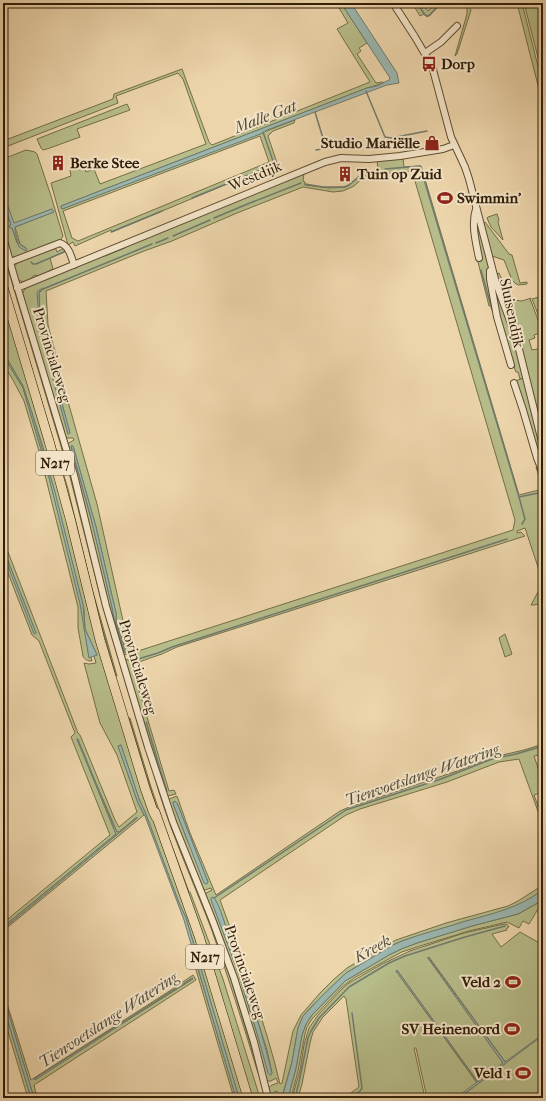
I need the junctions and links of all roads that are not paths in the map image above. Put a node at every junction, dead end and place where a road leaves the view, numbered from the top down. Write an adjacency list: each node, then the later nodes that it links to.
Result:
1 (393, 3): 3 (street, Sluisendijk)
2 (457, 26): 3 (street)
3 (425, 53): 4 (street, Sluisendijk)
4 (454, 145): 5 (street, Sluisendijk); 9 (street, Westdijk)
5 (476, 208): 7 (street, Sluisendijk); 10 (street, Sluisendijk)
6 (3, 237): 11 (street, Provincialeweg)
7 (479, 258)
8 (13, 261): 9 (street)
9 (74, 265): 11 (street, Westdijk)
10 (491, 266): 13 (street, Sluisendijk); 15 (street, Sluisendijk)
11 (17, 288): 18 (street, Provincialeweg)
12 (4, 291): 17 (main road, Provincialeweg / N217)
13 (511, 365)
14 (514, 383): 16 (street)
15 (543, 446)
16 (543, 472)
17 (248, 1098)
18 (268, 1098)

